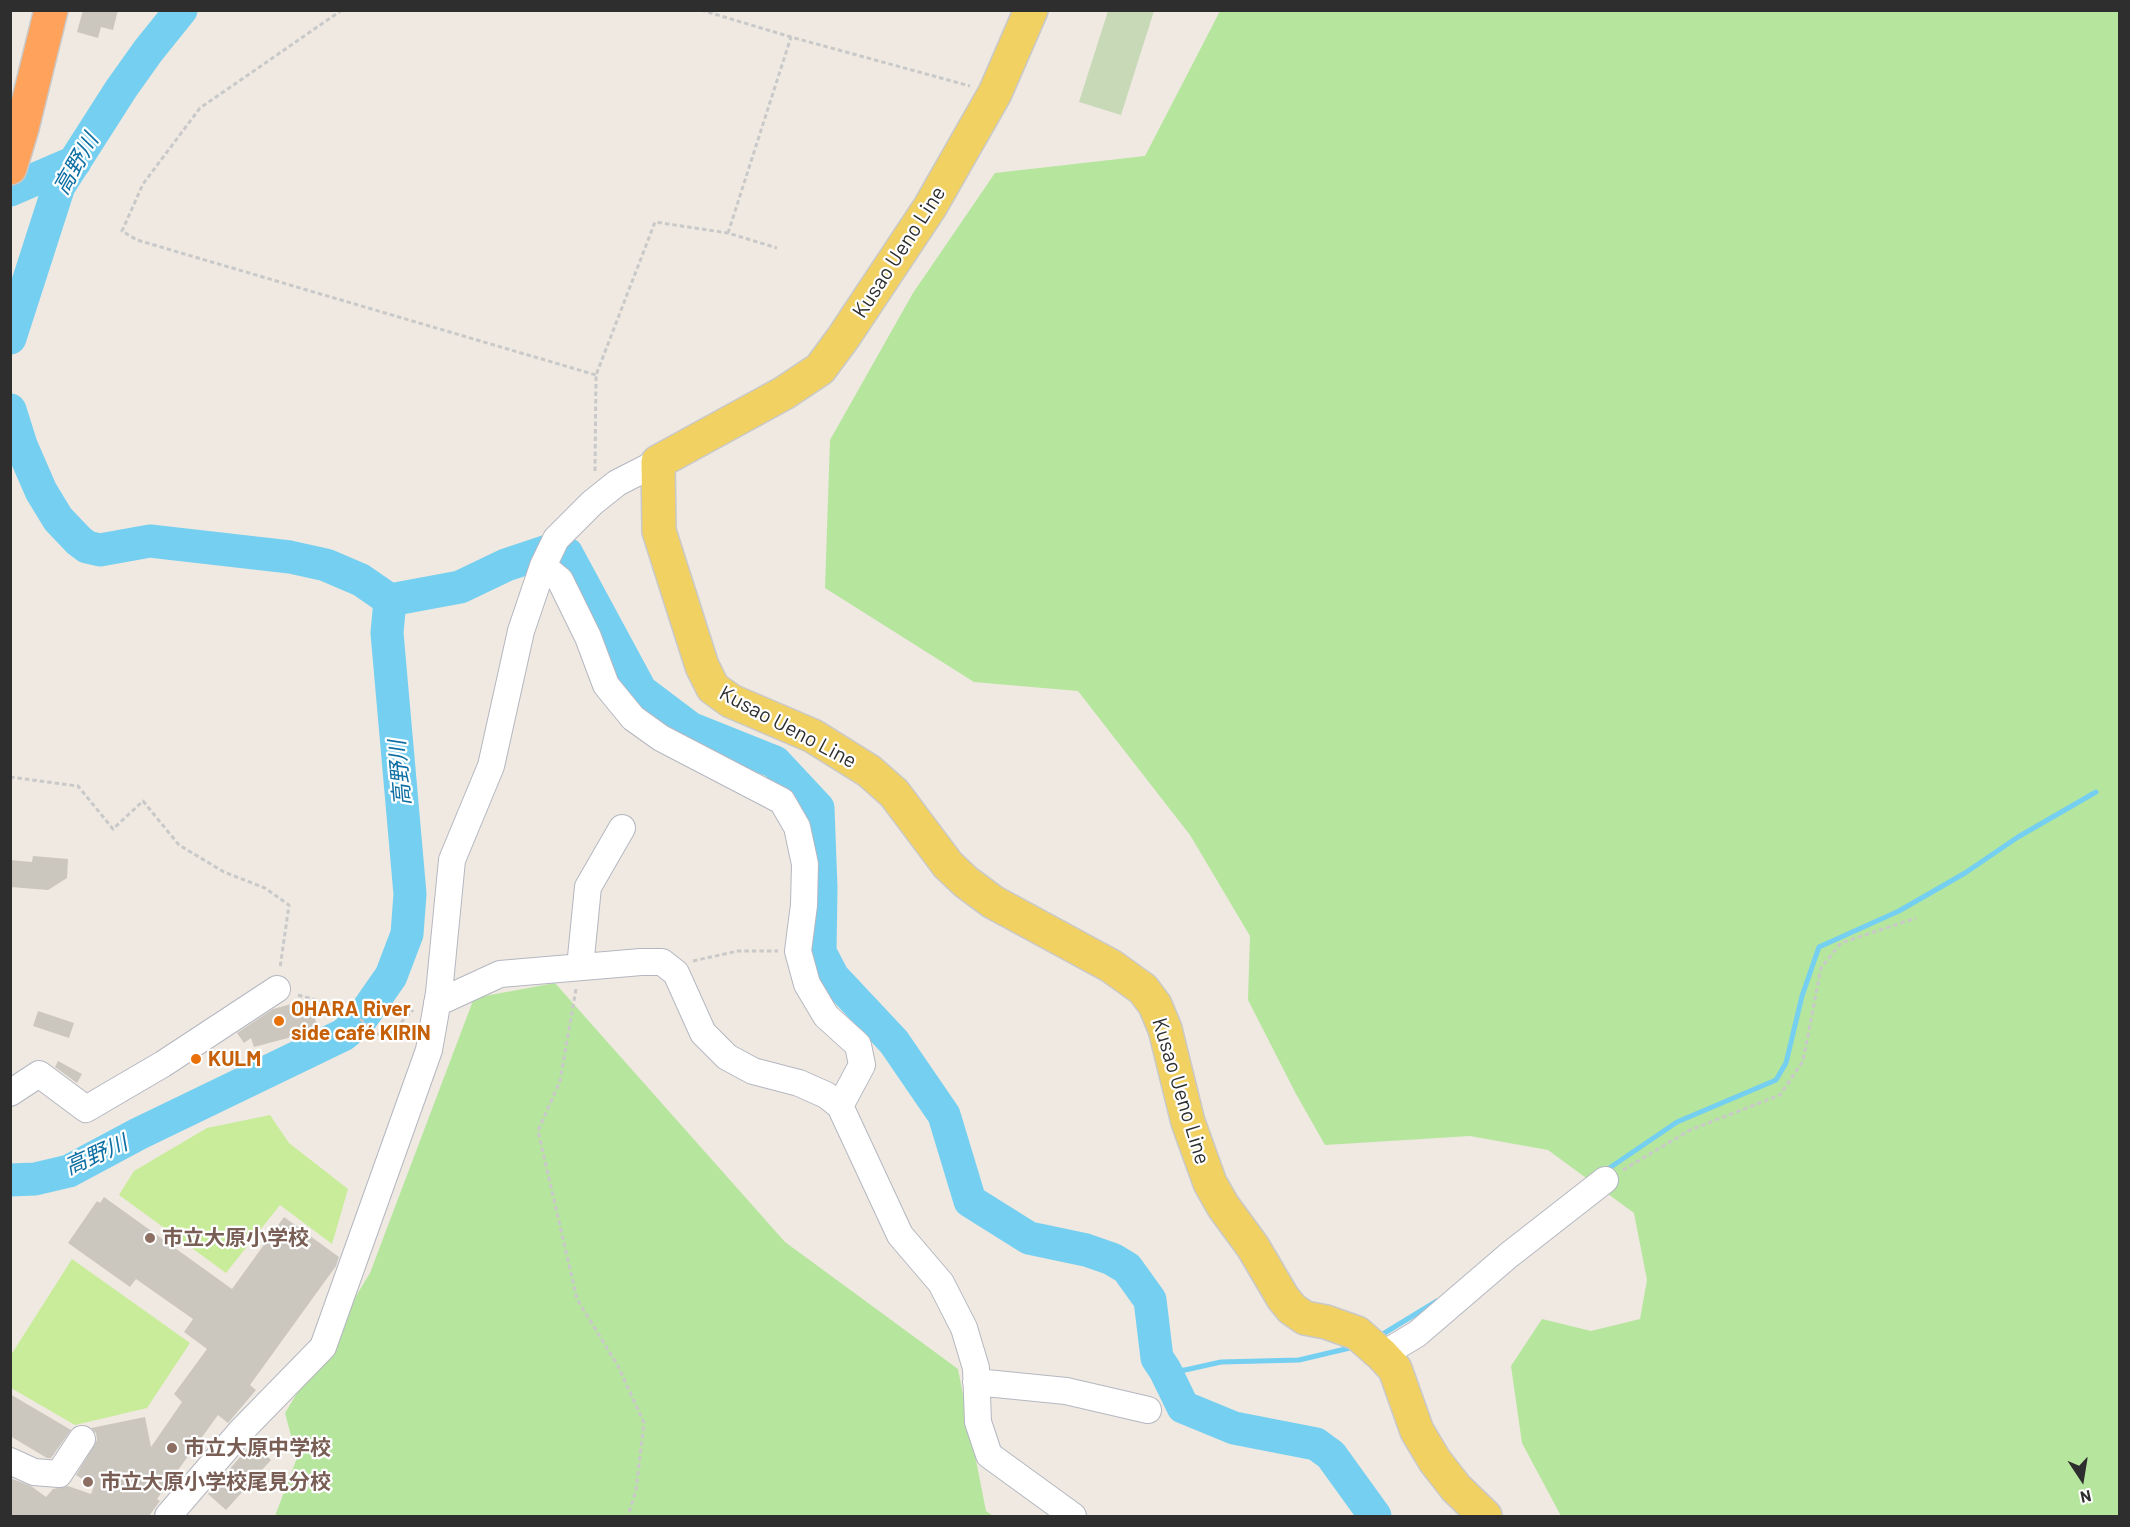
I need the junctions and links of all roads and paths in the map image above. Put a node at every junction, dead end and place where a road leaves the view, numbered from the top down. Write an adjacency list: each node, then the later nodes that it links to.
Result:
1 (51, 10): 7 (highway)
2 (342, 10): 10 (path)
3 (701, 10): 5 (path)
4 (1031, 10): 6 (main road, Kusao Ueno Line)
5 (791, 38): 6 (path); 8 (path)
6 (995, 93): 11 (main road, Kusao Ueno Line)
7 (10, 168)
8 (728, 233): 9 (path); 10 (path)
9 (777, 248)
10 (596, 375): 12 (path)
11 (658, 462): 12 (street); 25 (main road, Kusao Ueno Line)
12 (592, 503): 13 (street)
13 (543, 566): 17 (street); 21 (street)
14 (10, 777): 20 (path)
15 (622, 828): 18 (street)
16 (1916, 918): 24 (path)
17 (798, 951): 19 (path); 23 (street)
18 (580, 967): 19 (street); 21 (street); 31 (path)
19 (668, 967): 23 (street)
20 (277, 989): 21 (path); 22 (street)
21 (437, 1003): 30 (street)
22 (10, 1093)
23 (840, 1106): 26 (street)
24 (1605, 1180): 25 (street)
25 (1383, 1355): 33 (main road, Kusao Ueno Line)
26 (976, 1382): 27 (street); 32 (street)
27 (1148, 1410)
28 (82, 1439): 29 (street)
29 (10, 1461)
30 (168, 1516)
31 (628, 1516)
32 (1073, 1516)
33 (1485, 1516)

